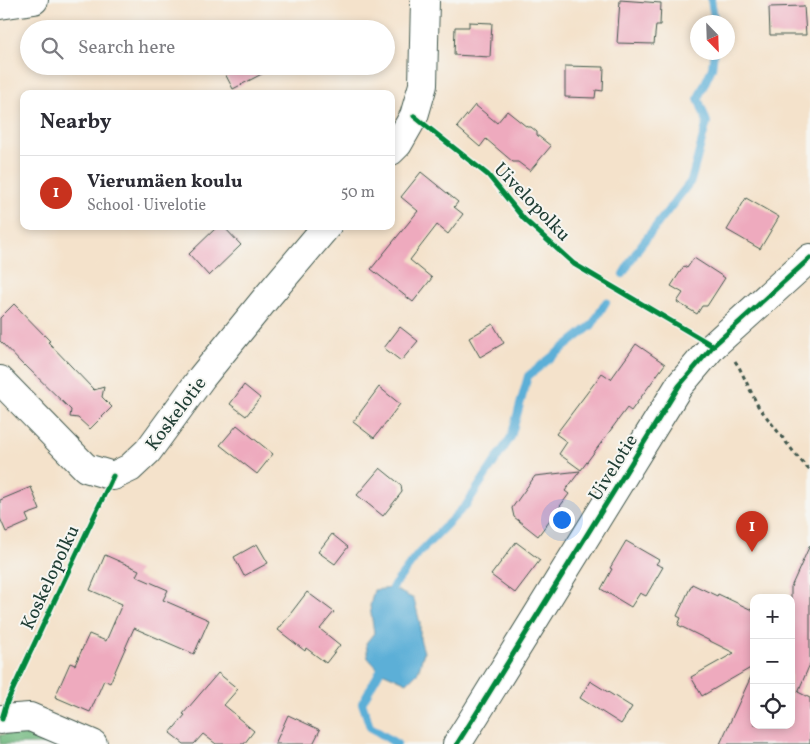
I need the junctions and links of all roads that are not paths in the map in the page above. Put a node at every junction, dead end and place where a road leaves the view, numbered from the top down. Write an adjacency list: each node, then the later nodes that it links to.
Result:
1 (34, 0): 3 (street)
2 (426, 0): 4 (street)
3 (0, 5)
4 (395, 147)
5 (324, 230): 7 (street, Koskelotie)
6 (810, 258): 10 (street, Uivelotie)
7 (0, 380)
8 (0, 720): 9 (street)
9 (93, 744)
10 (456, 744)

